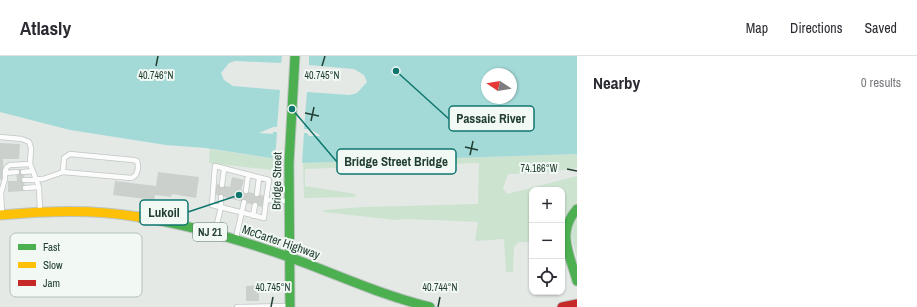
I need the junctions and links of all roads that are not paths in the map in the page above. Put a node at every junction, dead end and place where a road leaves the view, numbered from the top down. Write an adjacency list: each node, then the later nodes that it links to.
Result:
1 (295, 56): 23 (main road, Bridge Street)
2 (0, 137): 3 (lane)
3 (30, 164): 5 (lane); 9 (lane)
4 (224, 169): 10 (lane); 14 (lane); 26 (lane)
5 (33, 171): 7 (lane); 13 (lane)
6 (17, 172): 9 (lane)
7 (23, 172)
8 (63, 172): 8 (lane); 13 (lane)
9 (5, 173): 17 (lane)
10 (248, 175): 11 (lane); 19 (lane)
11 (259, 178): 20 (lane); 22 (lane)
12 (24, 180): 13 (lane)
13 (36, 180): 15 (lane)
14 (222, 185)
15 (38, 187): 16 (lane); 28 (lane)
16 (24, 188)
17 (2, 189): 18 (lane); 30 (lane)
18 (8, 189)
19 (246, 191)
20 (256, 194)
21 (221, 197): 26 (lane)
22 (266, 200): 23 (lane); 31 (lane)
23 (289, 201): 34 (main road, Bridge Street)
24 (244, 202): 29 (lane)
25 (255, 205): 31 (lane)
26 (221, 207): 29 (lane); 32 (lane)
27 (577, 209): 35 (main road)
28 (40, 212): 30 (main road, McCarter Highway / NJ 21); 32 (main road, McCarter Highway / NJ 21)
29 (242, 213): 31 (lane); 33 (lane)
30 (1, 215)
31 (253, 216)
32 (214, 234): 33 (main road, McCarter Highway / NJ 21)
33 (236, 239): 34 (main road, McCarter Highway / NJ 21)
34 (289, 257): 37 (main road, Bridge Street); 39 (main road, McCarter Highway / NJ 21)
35 (577, 281)
36 (577, 304): 40 (main road)
37 (290, 306): 38 (lane)
38 (237, 307)
39 (430, 307)
40 (562, 307)

